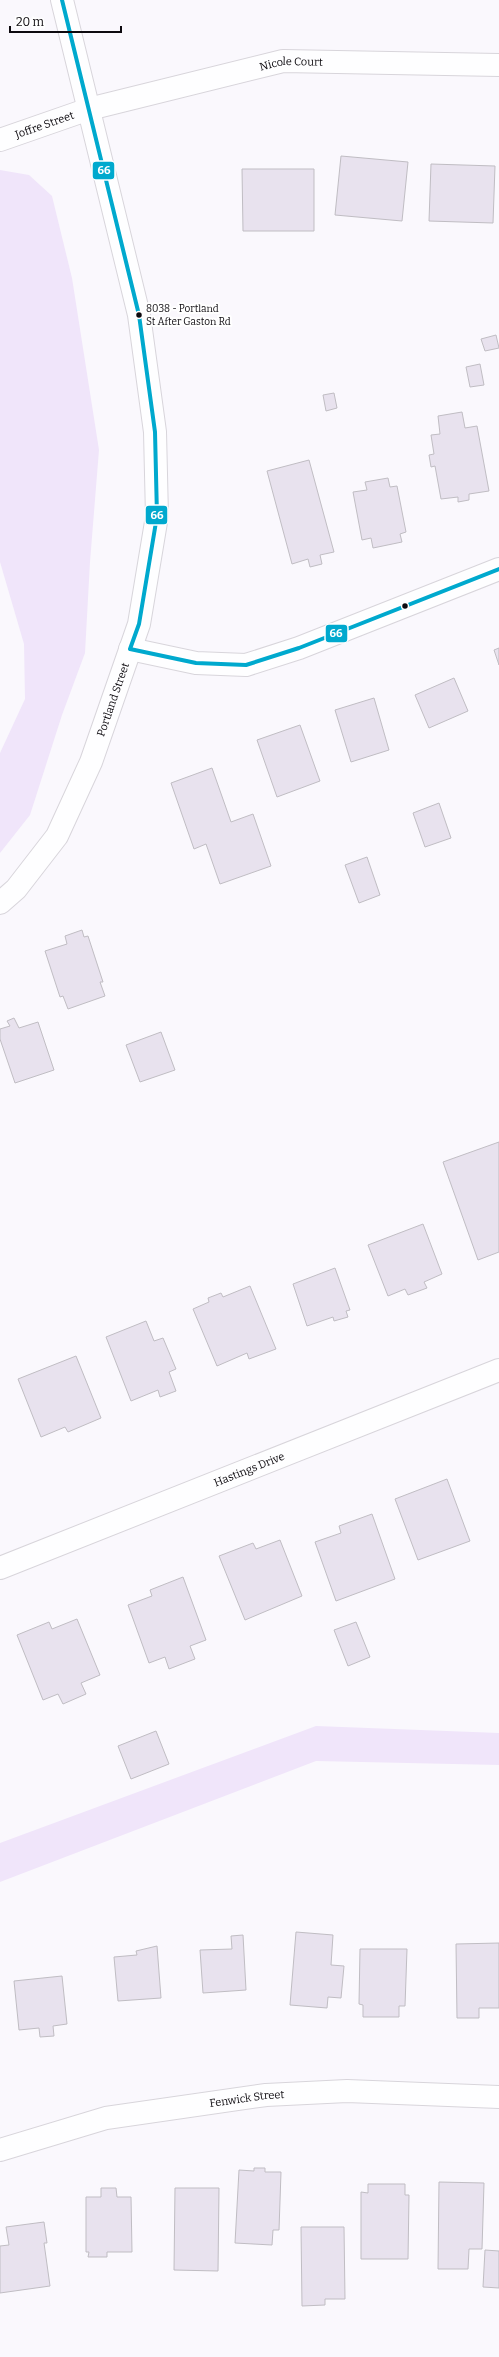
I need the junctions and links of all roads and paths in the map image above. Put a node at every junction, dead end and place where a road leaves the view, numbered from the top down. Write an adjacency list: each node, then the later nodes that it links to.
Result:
1 (62, 0): 3 (street, Portland Street)
2 (499, 65): 3 (street, Nicole Court)
3 (89, 109): 4 (street, Joffre Street); 6 (street, Portland Street)
4 (0, 140)
5 (499, 569): 6 (street)
6 (130, 650): 7 (street, Portland Street)
7 (0, 903)
8 (499, 1370): 9 (street, Hastings Drive)
9 (0, 1568)
10 (499, 2097): 11 (street, Fenwick Street)
11 (0, 2150)

